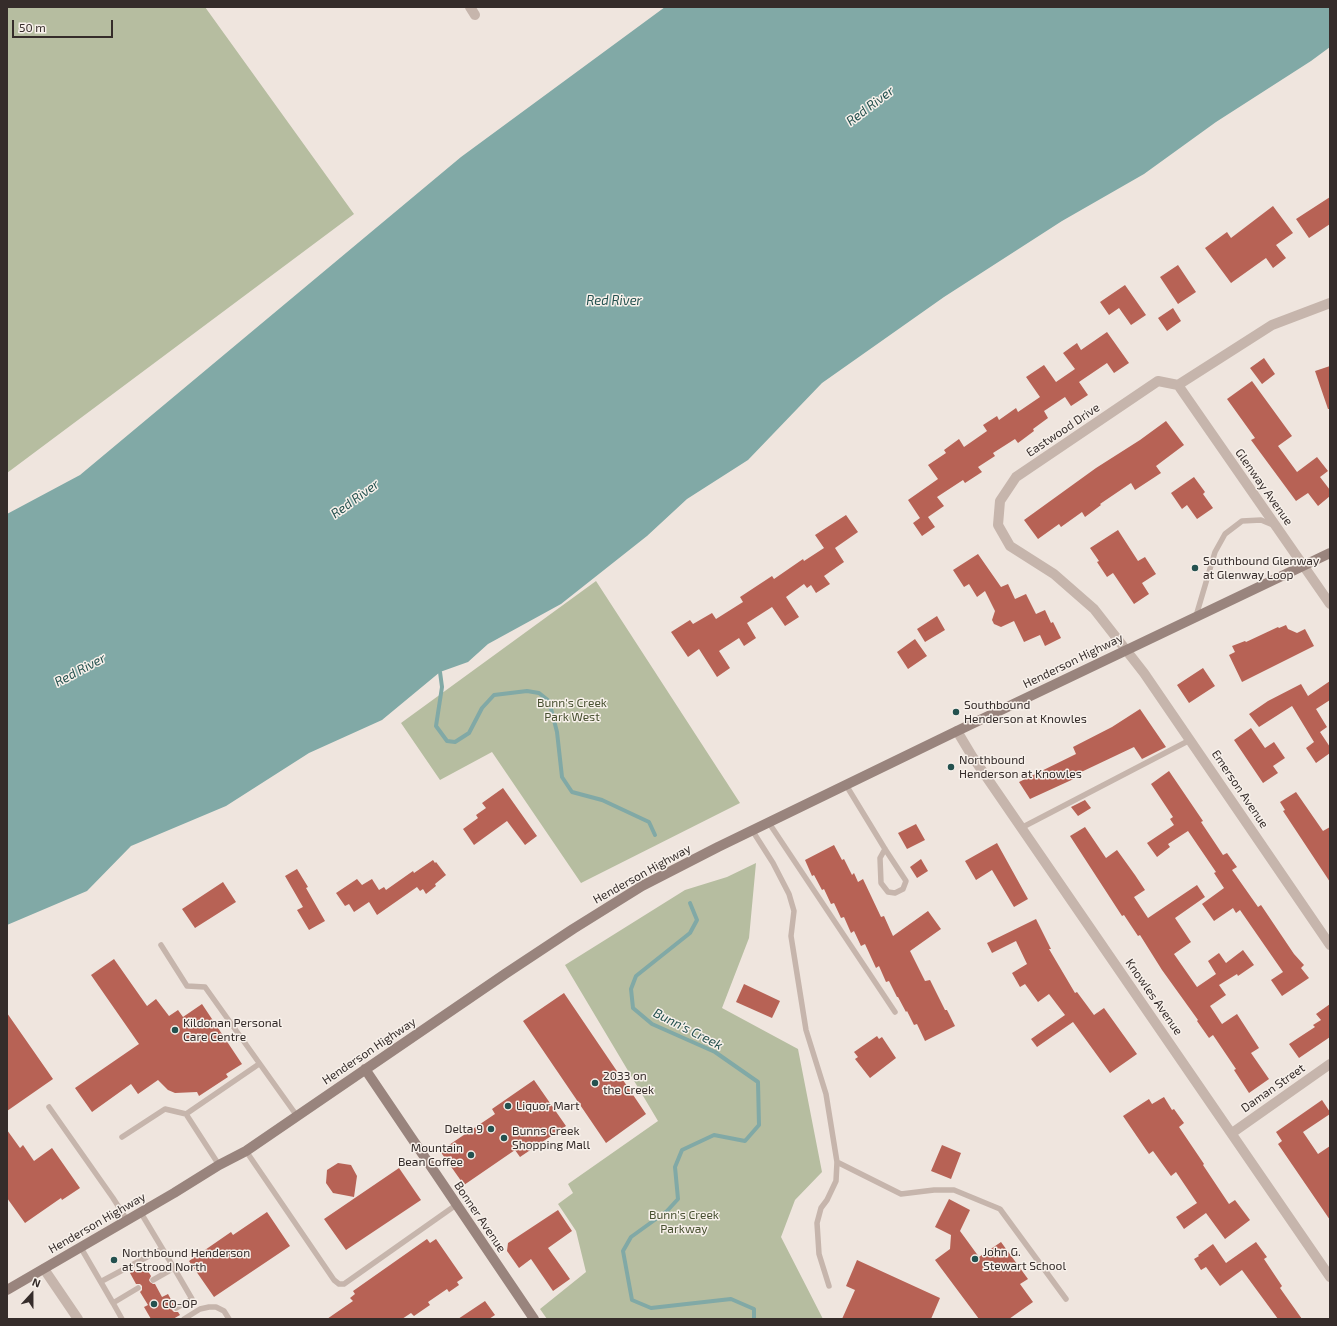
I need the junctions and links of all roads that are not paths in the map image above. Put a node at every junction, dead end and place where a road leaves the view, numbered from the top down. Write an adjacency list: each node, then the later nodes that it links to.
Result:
1 (1330, 303): 2 (street)
2 (1178, 385): 3 (street, Glenway Avenue); 8 (street, Eastwood Drive)
3 (1275, 526): 5 (street, Glenway Avenue); 7 (lane)
4 (1330, 552): 5 (main road, Henderson Highway)
5 (1304, 565): 6 (street, Glenway Avenue); 7 (main road, Henderson Highway)
6 (1330, 604)
7 (1196, 616): 8 (main road, Henderson Highway)
8 (1126, 650): 9 (main road, Henderson Highway); 10 (street, Emerson Avenue)
9 (957, 731): 11 (main road, Henderson Highway); 13 (street, Knowles Avenue)
10 (1190, 740): 13 (lane); 17 (street, Emerson Avenue)
11 (846, 785): 12 (main road, Henderson Highway); 15 (lane)
12 (769, 822): 14 (main road, Henderson Highway); 18 (lane)
13 (1021, 828): 25 (street, Knowles Avenue)
14 (752, 830): 21 (main road, Henderson Highway); 28 (lane)
15 (885, 848): 15 (lane)
16 (161, 945): 19 (lane)
17 (1330, 945)
18 (894, 1012)
19 (259, 1064): 23 (lane); 24 (lane)
20 (1330, 1064): 25 (street, Daman Street)
21 (365, 1069): 24 (main road, Henderson Highway); 30 (main road, Bonner Avenue)
22 (49, 1107): 32 (lane)
23 (186, 1114): 26 (lane); 29 (lane)
24 (297, 1116): 27 (main road, Henderson Highway)
25 (1232, 1133): 37 (street, Knowles Avenue)
26 (122, 1137)
27 (246, 1151): 29 (main road, Henderson Highway); 30 (lane)
28 (837, 1162): 40 (lane); 43 (lane)
29 (219, 1165): 31 (main road, Henderson Highway)
30 (456, 1205): 50 (main road, Bonner Avenue)
31 (141, 1213): 32 (main road, Henderson Highway); 34 (lane)
32 (127, 1220): 33 (main road, Henderson Highway)
33 (81, 1248): 36 (main road, Henderson Highway); 39 (lane)
34 (162, 1248): 35 (lane); 39 (lane)
35 (174, 1268): 38 (lane); 45 (lane)
36 (44, 1269): 42 (main road, Henderson Highway); 46 (street)
37 (1330, 1277)
38 (153, 1280)
39 (102, 1281): 44 (lane)
40 (830, 1286)
41 (138, 1288): 44 (lane)
42 (7, 1290)
43 (1066, 1299)
44 (113, 1303): 47 (lane)
45 (176, 1308)
46 (78, 1319)
47 (122, 1319)
48 (184, 1319): 49 (lane)
49 (229, 1319)
50 (534, 1319)

